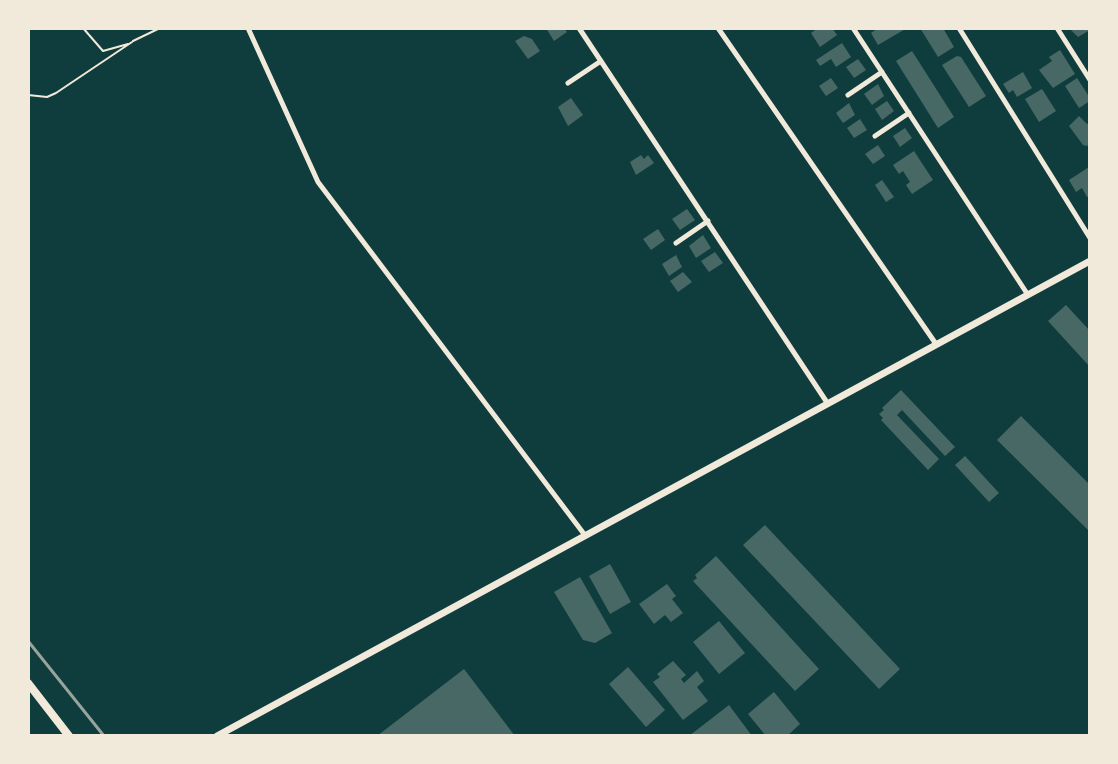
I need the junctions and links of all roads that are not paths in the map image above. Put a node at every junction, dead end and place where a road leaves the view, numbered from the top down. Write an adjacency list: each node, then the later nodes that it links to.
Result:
1 (248, 28): 21 (street)
2 (579, 28): 7 (street)
3 (718, 28): 19 (street)
4 (853, 28): 8 (street)
5 (959, 28): 15 (street)
6 (1057, 28): 9 (street)
7 (601, 60): 10 (street); 14 (street)
8 (882, 72): 11 (street); 12 (street)
9 (1089, 80)
10 (568, 83)
11 (848, 95)
12 (909, 113): 13 (street); 18 (street)
13 (875, 136)
14 (708, 221): 16 (street); 20 (street)
15 (1089, 238)
16 (676, 243)
17 (1089, 261): 18 (street)
18 (1028, 294): 19 (street)
19 (936, 344): 20 (street)
20 (828, 404): 21 (street)
21 (585, 534): 24 (street)
22 (28, 683): 23 (main road)
23 (69, 735)
24 (217, 735)

